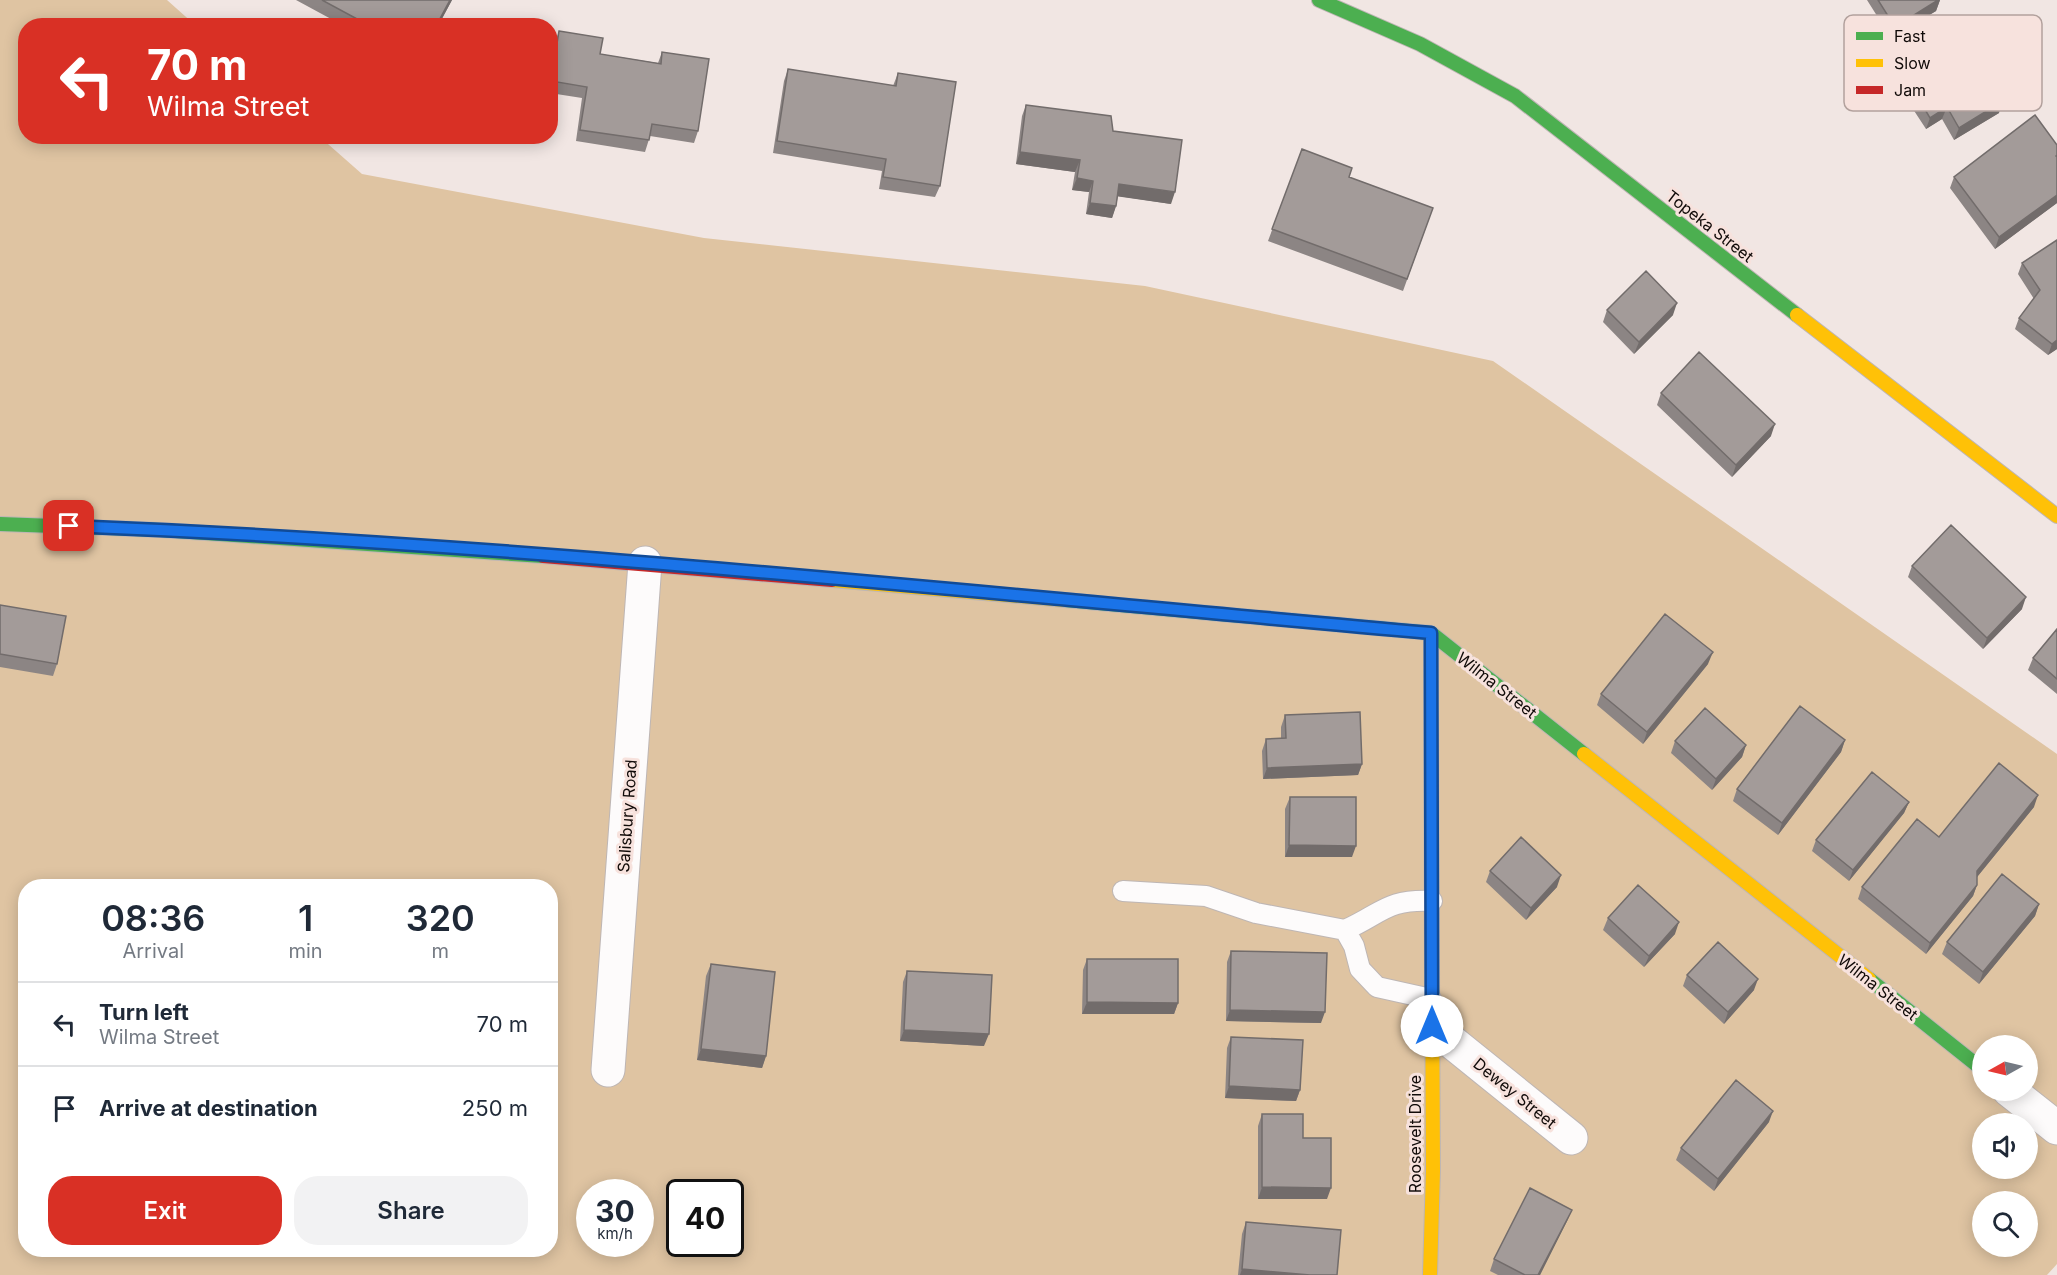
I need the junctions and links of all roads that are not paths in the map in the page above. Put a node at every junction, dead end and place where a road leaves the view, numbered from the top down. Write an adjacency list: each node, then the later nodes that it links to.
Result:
1 (1319, 0): 2 (street, Topeka Street)
2 (2057, 516)
3 (0, 524): 4 (street)
4 (645, 563): 5 (street); 11 (street, Salisbury Road)
5 (1431, 633): 7 (street, Roosevelt Drive); 10 (street, Wilma Street)
6 (1123, 891): 8 (lane)
7 (1432, 901): 8 (lane); 9 (street, Roosevelt Drive)
8 (1345, 930): 9 (lane)
9 (1432, 1012): 14 (street, Dewey Street); 15 (street, Roosevelt Drive)
10 (1972, 1061)
11 (608, 1070)
12 (2023, 1101): 13 (street)
13 (2057, 1128)
14 (1571, 1137)
15 (1430, 1275)

